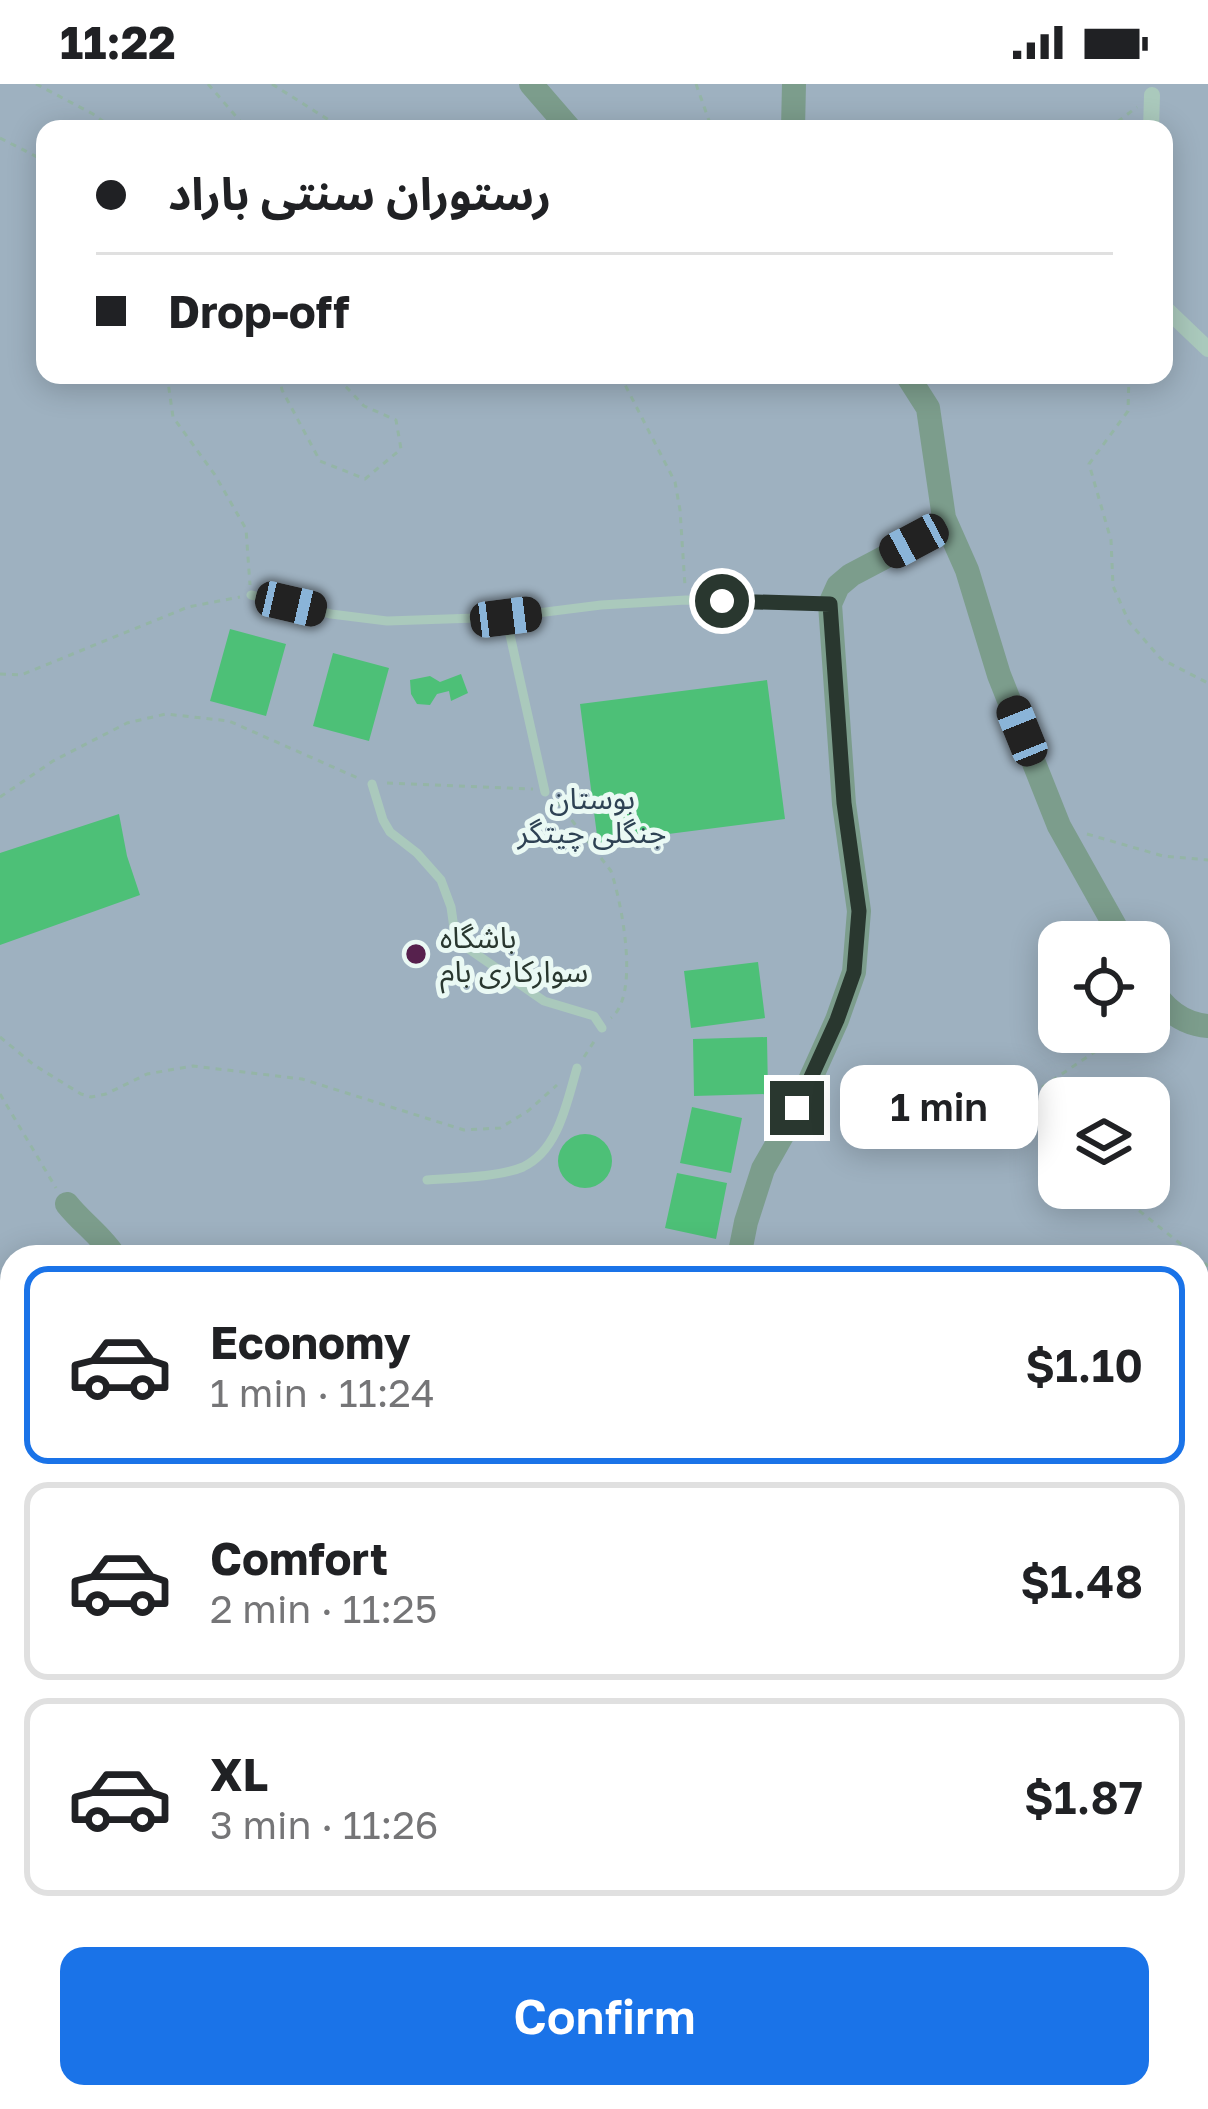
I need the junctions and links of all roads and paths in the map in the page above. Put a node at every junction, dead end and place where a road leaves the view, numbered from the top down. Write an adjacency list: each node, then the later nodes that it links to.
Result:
1 (36, 84): 8 (path)
2 (208, 84): 9 (path)
3 (272, 84): 10 (path)
4 (530, 84): 11 (street)
5 (696, 84): 12 (path)
6 (794, 84): 13 (street)
7 (1152, 95): 14 (street)
8 (102, 120)
9 (239, 120)
10 (329, 120)
11 (562, 120)
12 (709, 120)
13 (793, 120)
14 (1151, 120)
15 (0, 138): 16 (path)
16 (36, 156)
17 (1173, 316): 18 (street)
18 (1208, 349)
19 (168, 384): 26 (path)
20 (281, 384): 21 (path)
21 (343, 384)
22 (625, 384): 27 (path)
23 (913, 384): 25 (street)
24 (1130, 384): 31 (path)
25 (946, 525): 28 (street); 35 (street)
26 (251, 595): 29 (lane); 30 (path)
27 (686, 600): 28 (lane); 29 (lane)
28 (830, 604): 52 (street)
29 (506, 617): 33 (lane)
30 (0, 674)
31 (1208, 683)
32 (372, 784): 33 (path); 34 (path); 40 (lane)
33 (545, 792): 40 (path)
34 (0, 797)
35 (1059, 826): 36 (path); 37 (street)
36 (1208, 860)
37 (1112, 921)
38 (1170, 1011): 39 (street)
39 (1208, 1026)
40 (602, 1028): 43 (path)
41 (0, 1037): 43 (path)
42 (1093, 1053): 46 (path)
43 (577, 1068): 48 (lane)
44 (1000, 1076): 46 (path)
45 (0, 1094): 49 (path)
46 (1022, 1101): 47 (path)
47 (1038, 1119)
48 (428, 1180)
49 (67, 1204): 51 (street)
50 (1137, 1209): 53 (path)
51 (108, 1245)
52 (741, 1245)
53 (1182, 1245)

